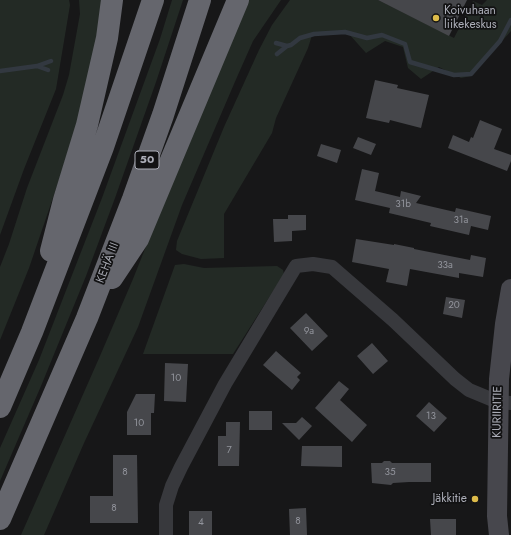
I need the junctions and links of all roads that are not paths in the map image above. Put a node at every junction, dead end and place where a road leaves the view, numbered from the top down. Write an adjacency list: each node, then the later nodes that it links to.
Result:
1 (112, 0): 7 (highway)
2 (153, 0): 7 (highway)
3 (200, 0): 6 (highway, KEHÄ III / 50)
4 (238, 0): 6 (highway)
5 (511, 289): 8 (street, KURIIRITIE)
6 (87, 318): 10 (highway, KEHÄ III / 50)
7 (32, 332): 9 (highway)
8 (504, 402): 11 (street); 12 (street, KURIIRITIE)
9 (0, 407)
10 (0, 519)
11 (166, 535)
12 (499, 535)

